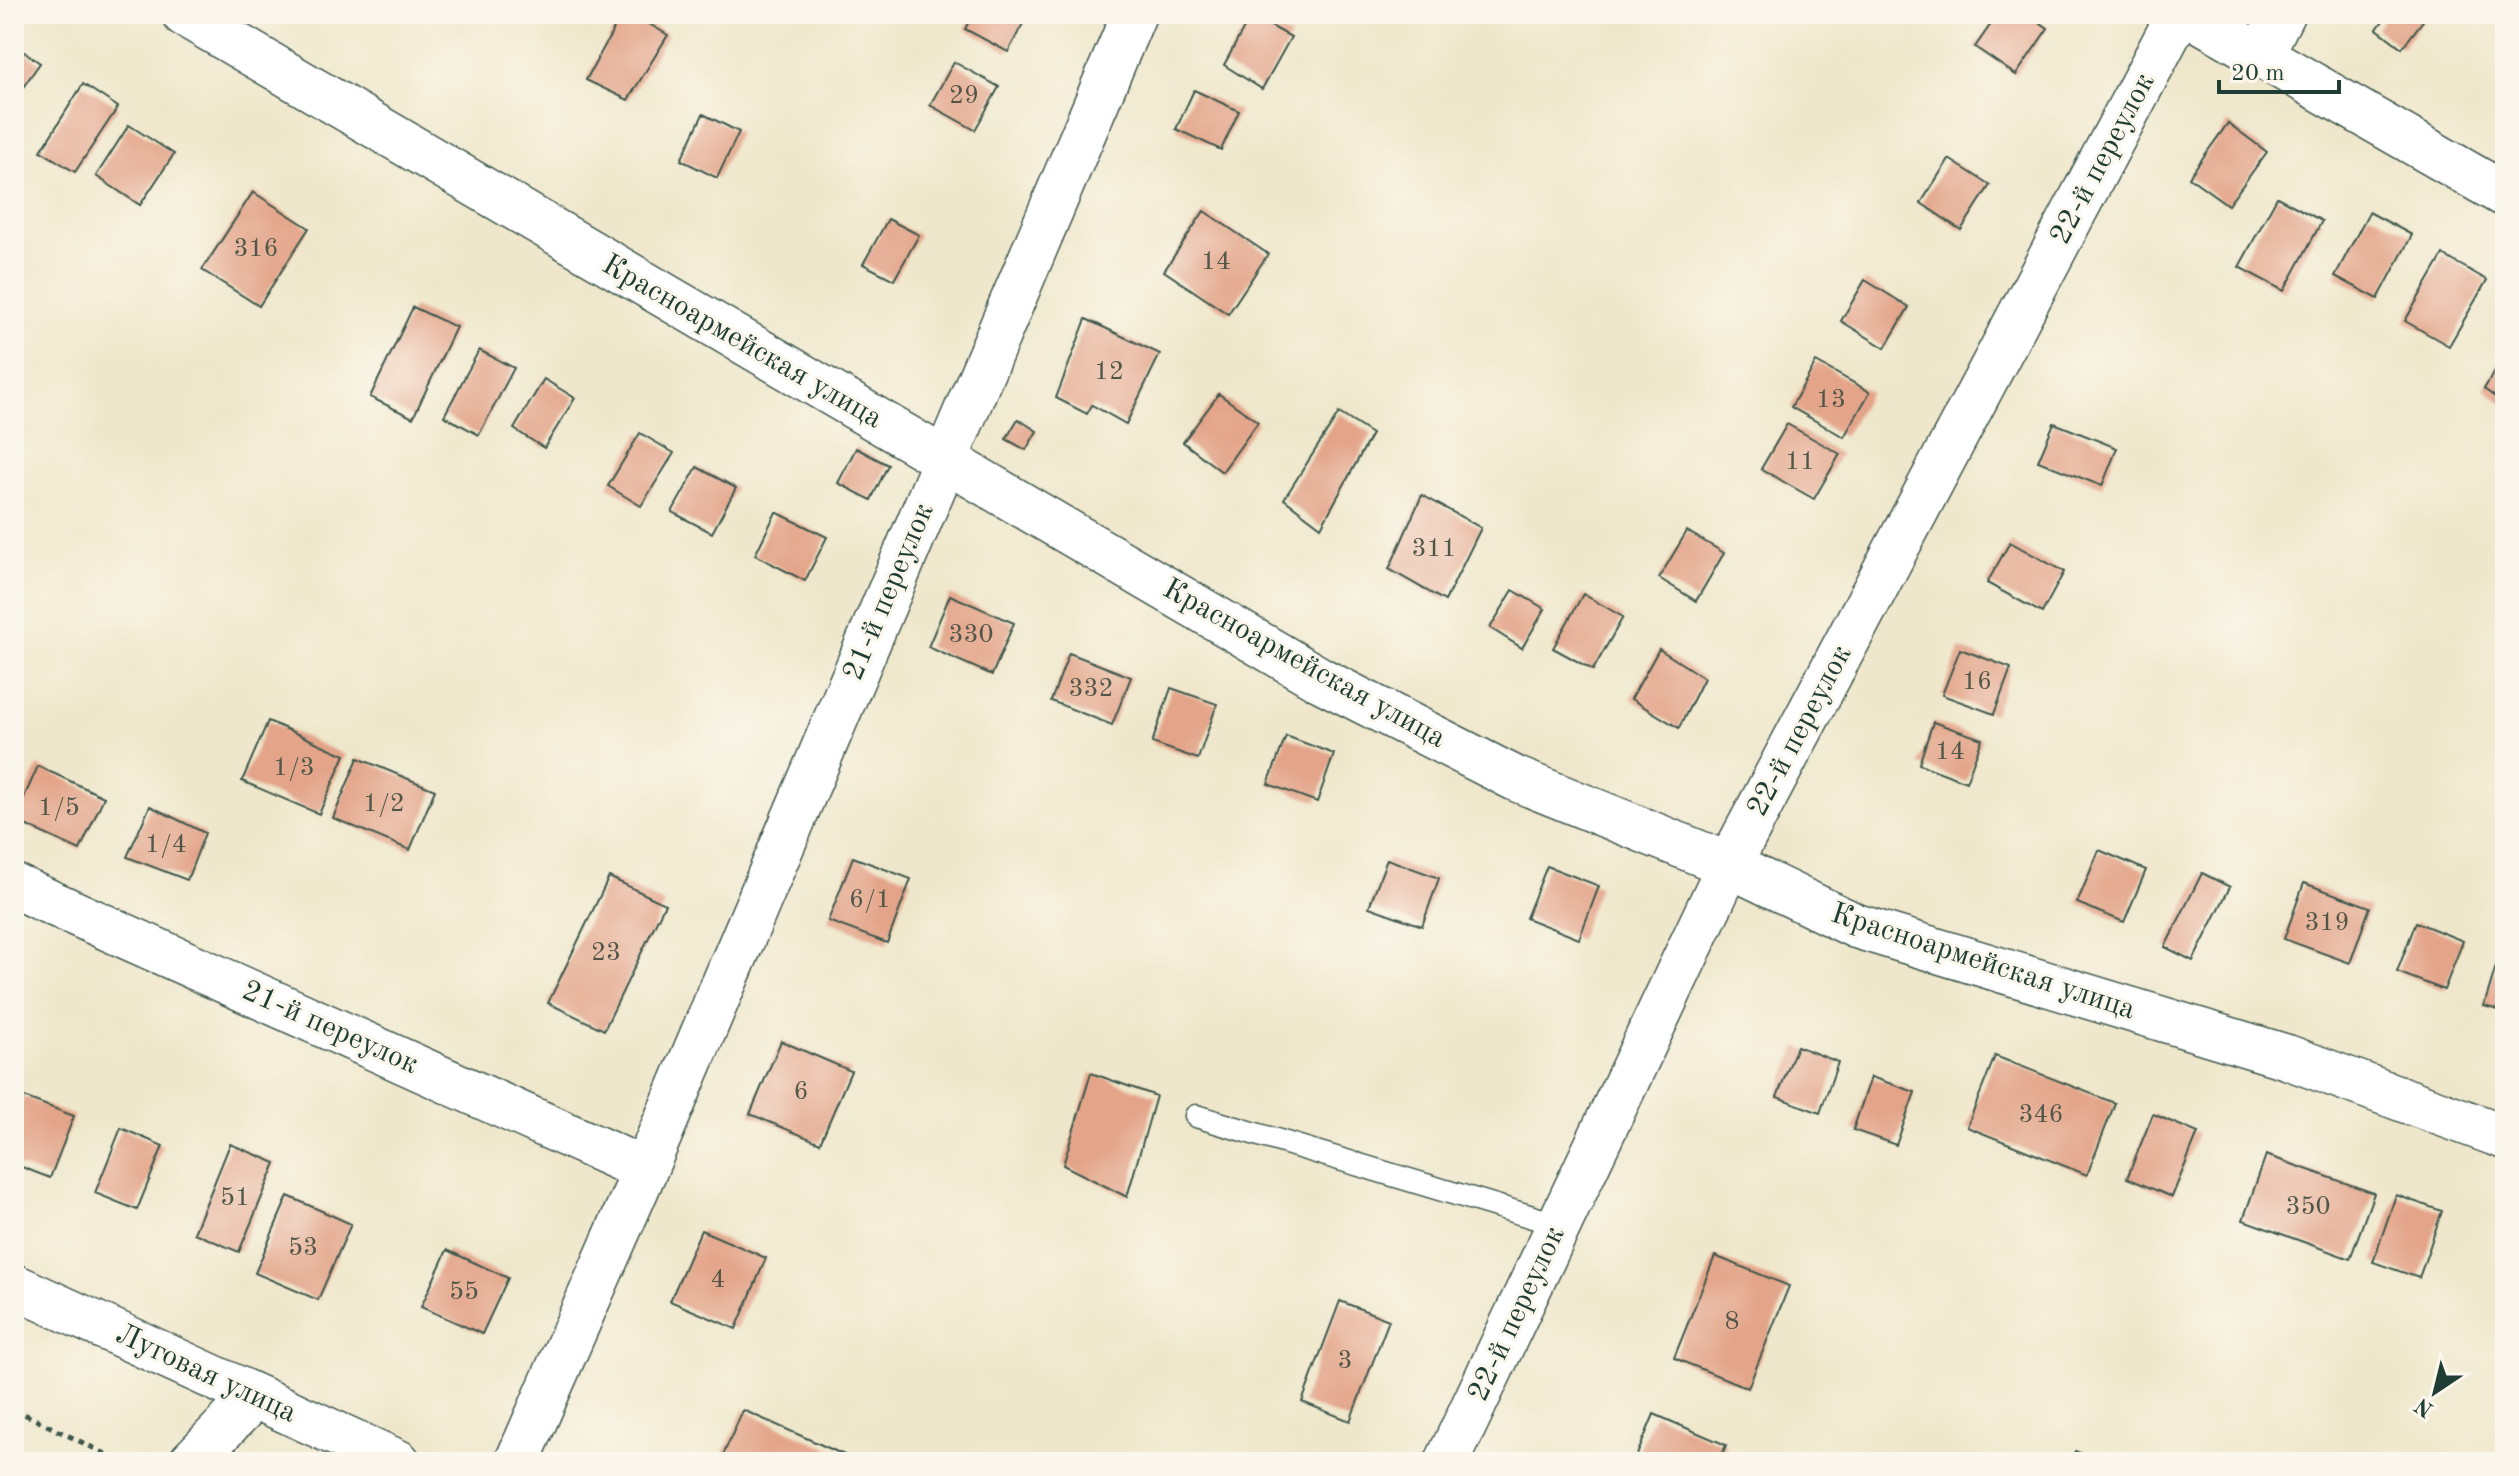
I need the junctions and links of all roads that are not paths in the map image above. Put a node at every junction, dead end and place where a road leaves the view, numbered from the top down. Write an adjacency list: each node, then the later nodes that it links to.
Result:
1 (184, 14): 8 (street, Красноармейская улица)
2 (1134, 14): 8 (street, 21-й переулок)
3 (2179, 14): 9 (street, 22-й переулок)
4 (2189, 14): 6 (street)
5 (2282, 14): 6 (street)
6 (2261, 55): 7 (street)
7 (2505, 195)
8 (944, 461): 9 (street, Красноармейская улица); 13 (street, 21-й переулок)
9 (1729, 865): 12 (street, Красноармейская улица); 14 (street, 22-й переулок)
10 (14, 886): 13 (street, 21-й переулок)
11 (1196, 1116): 14 (lane)
12 (2505, 1137)
13 (645, 1170): 19 (street, 21-й переулок)
14 (1559, 1225): 20 (street, 22-й переулок)
15 (14, 1286): 16 (street, Луговая улица)
16 (254, 1397): 17 (street); 18 (street, Луговая улица)
17 (191, 1462)
18 (398, 1462)
19 (517, 1462)
20 (1447, 1462)

